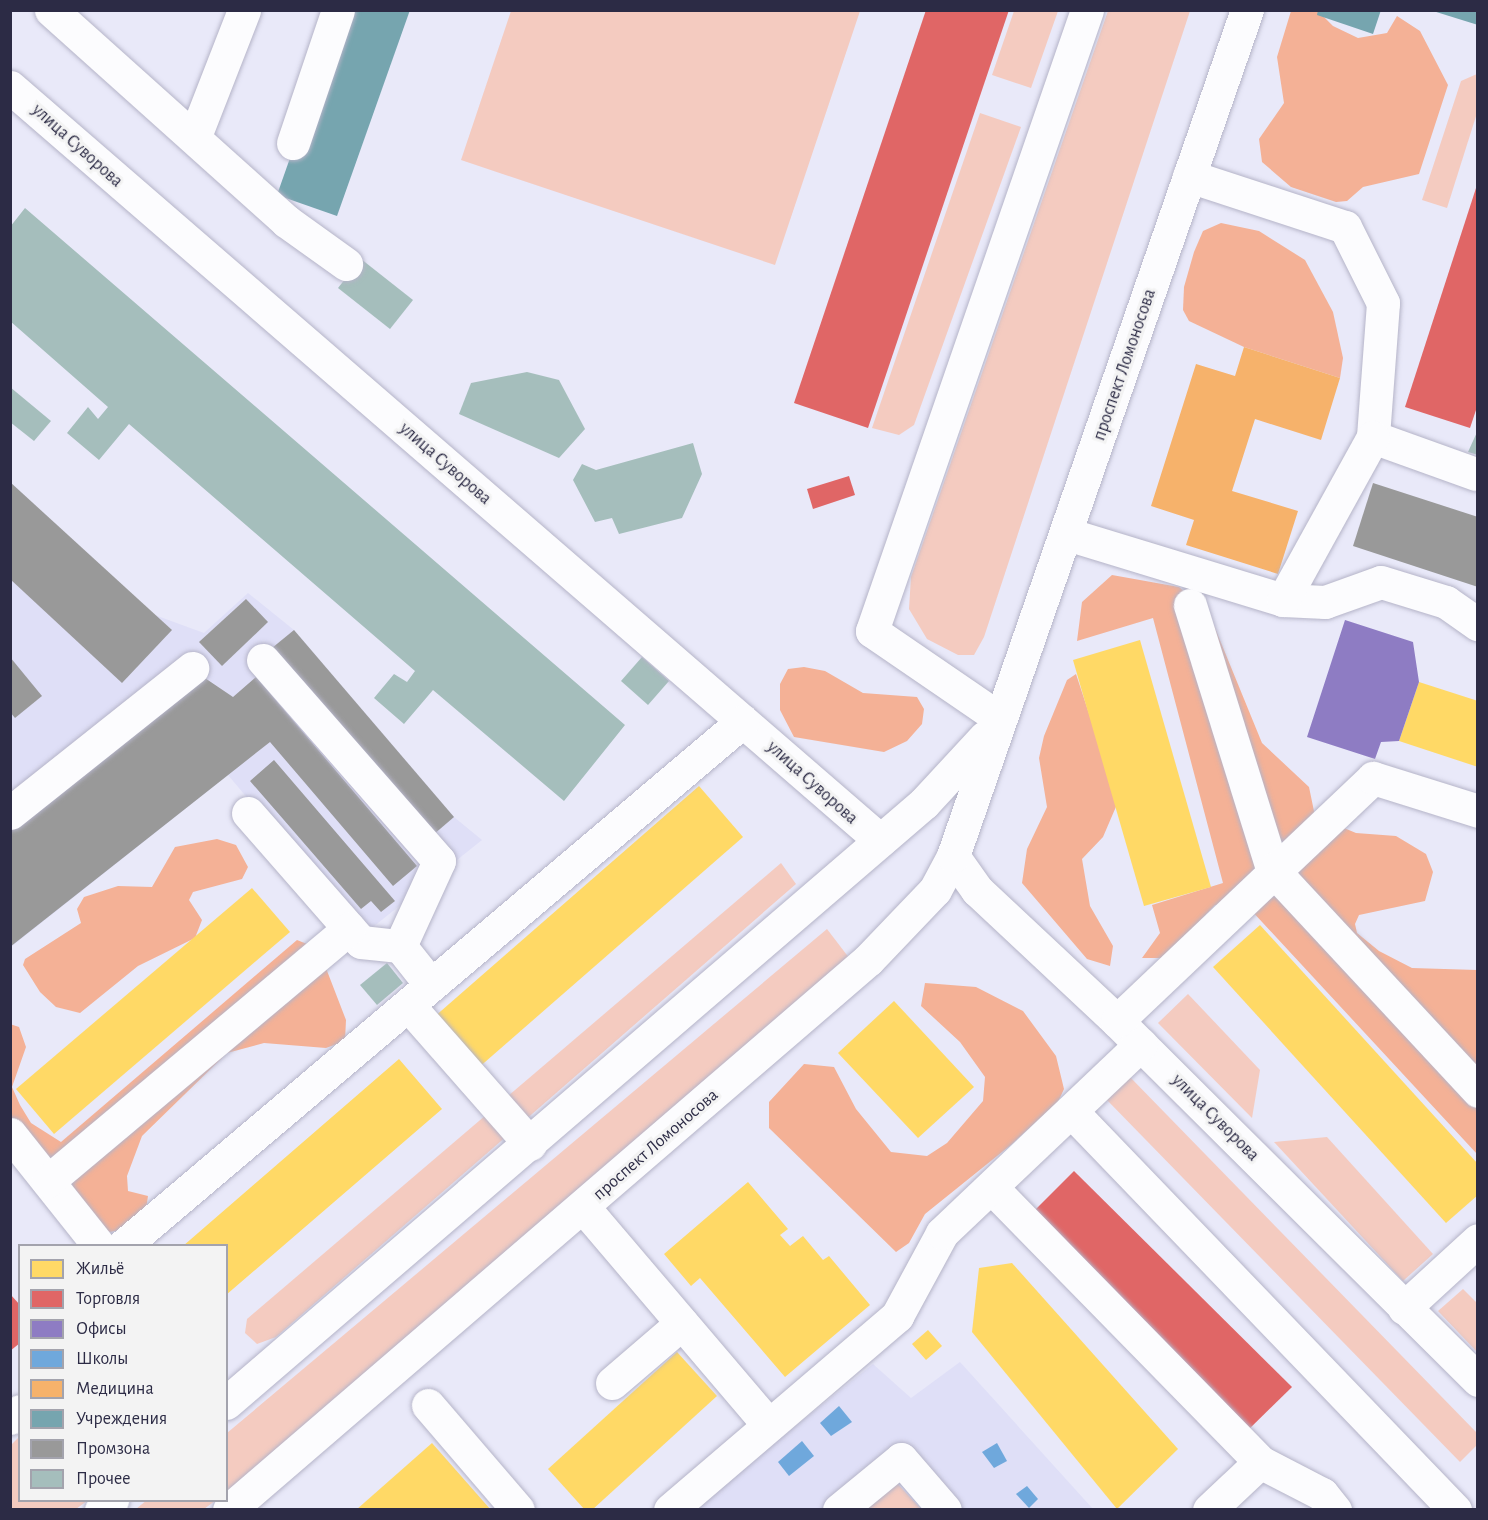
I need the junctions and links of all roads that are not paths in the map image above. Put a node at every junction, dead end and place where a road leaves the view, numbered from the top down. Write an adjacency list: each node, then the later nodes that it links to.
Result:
1 (51, 10): 7 (main road)
2 (244, 10): 7 (main road)
3 (338, 10): 8 (main road)
4 (1087, 10): 19 (main road)
5 (1247, 10): 9 (main road, проспект Ломоносова)
6 (10, 87): 20 (main road, улица Суворова)
7 (195, 136): 10 (main road)
8 (292, 143)
9 (1189, 176): 11 (main road); 13 (main road, проспект Ломоносова)
10 (346, 264)
11 (1372, 437): 12 (main road); 14 (main road)
12 (1476, 474)
13 (1067, 534): 14 (main road); 19 (main road, проспект Ломоносова)
14 (1283, 600): 16 (main road)
15 (1190, 604): 26 (main road)
16 (1478, 624)
17 (263, 660): 28 (main road)
18 (192, 668): 22 (main road)
19 (999, 718): 24 (main road, проспект Ломоносова); 25 (main road, проспект Ломоносова)
20 (743, 721): 24 (main road, улица Суворова); 29 (main road)
21 (1478, 811): 26 (main road)
22 (10, 813)
23 (248, 813): 27 (main road)
24 (880, 840): 35 (main road, проспект Ломоносова)
25 (953, 856): 30 (main road, улица Суворова); 38 (main road, проспект Ломоносова)
26 (1272, 869): 30 (main road); 32 (main road)
27 (349, 928): 28 (main road); 36 (main road)
28 (400, 946): 29 (main road)
29 (419, 995): 35 (main road); 41 (main road)
30 (1117, 1021): 31 (main road, улица Суворова)
31 (1141, 1044): 33 (main road); 42 (main road, улица Суворова)
32 (1478, 1091)
33 (1071, 1111): 37 (main road); 58 (main road)
34 (10, 1134): 36 (main road)
35 (530, 1144): 46 (main road, проспект Ломоносова)
36 (48, 1181): 40 (main road)
37 (992, 1188): 48 (main road); 49 (main road)
38 (584, 1208): 43 (main road); 51 (main road, проспект Ломоносова)
39 (1478, 1240): 42 (main road)
40 (98, 1244)
41 (124, 1244)
42 (1404, 1308): 44 (main road, улица Суворова)
43 (682, 1323): 45 (main road); 48 (main road)
44 (1478, 1380)
45 (612, 1383)
46 (228, 1401)
47 (428, 1405): 52 (main road)
48 (769, 1425): 53 (main road)
49 (1260, 1462): 56 (main road); 57 (main road)
50 (1478, 1503): 59 (main road)
51 (229, 1509)
52 (518, 1509)
53 (670, 1509)
54 (839, 1509): 55 (main road)
55 (945, 1509)
56 (1209, 1509)
57 (1335, 1509)
58 (1455, 1509)
59 (1470, 1509)

